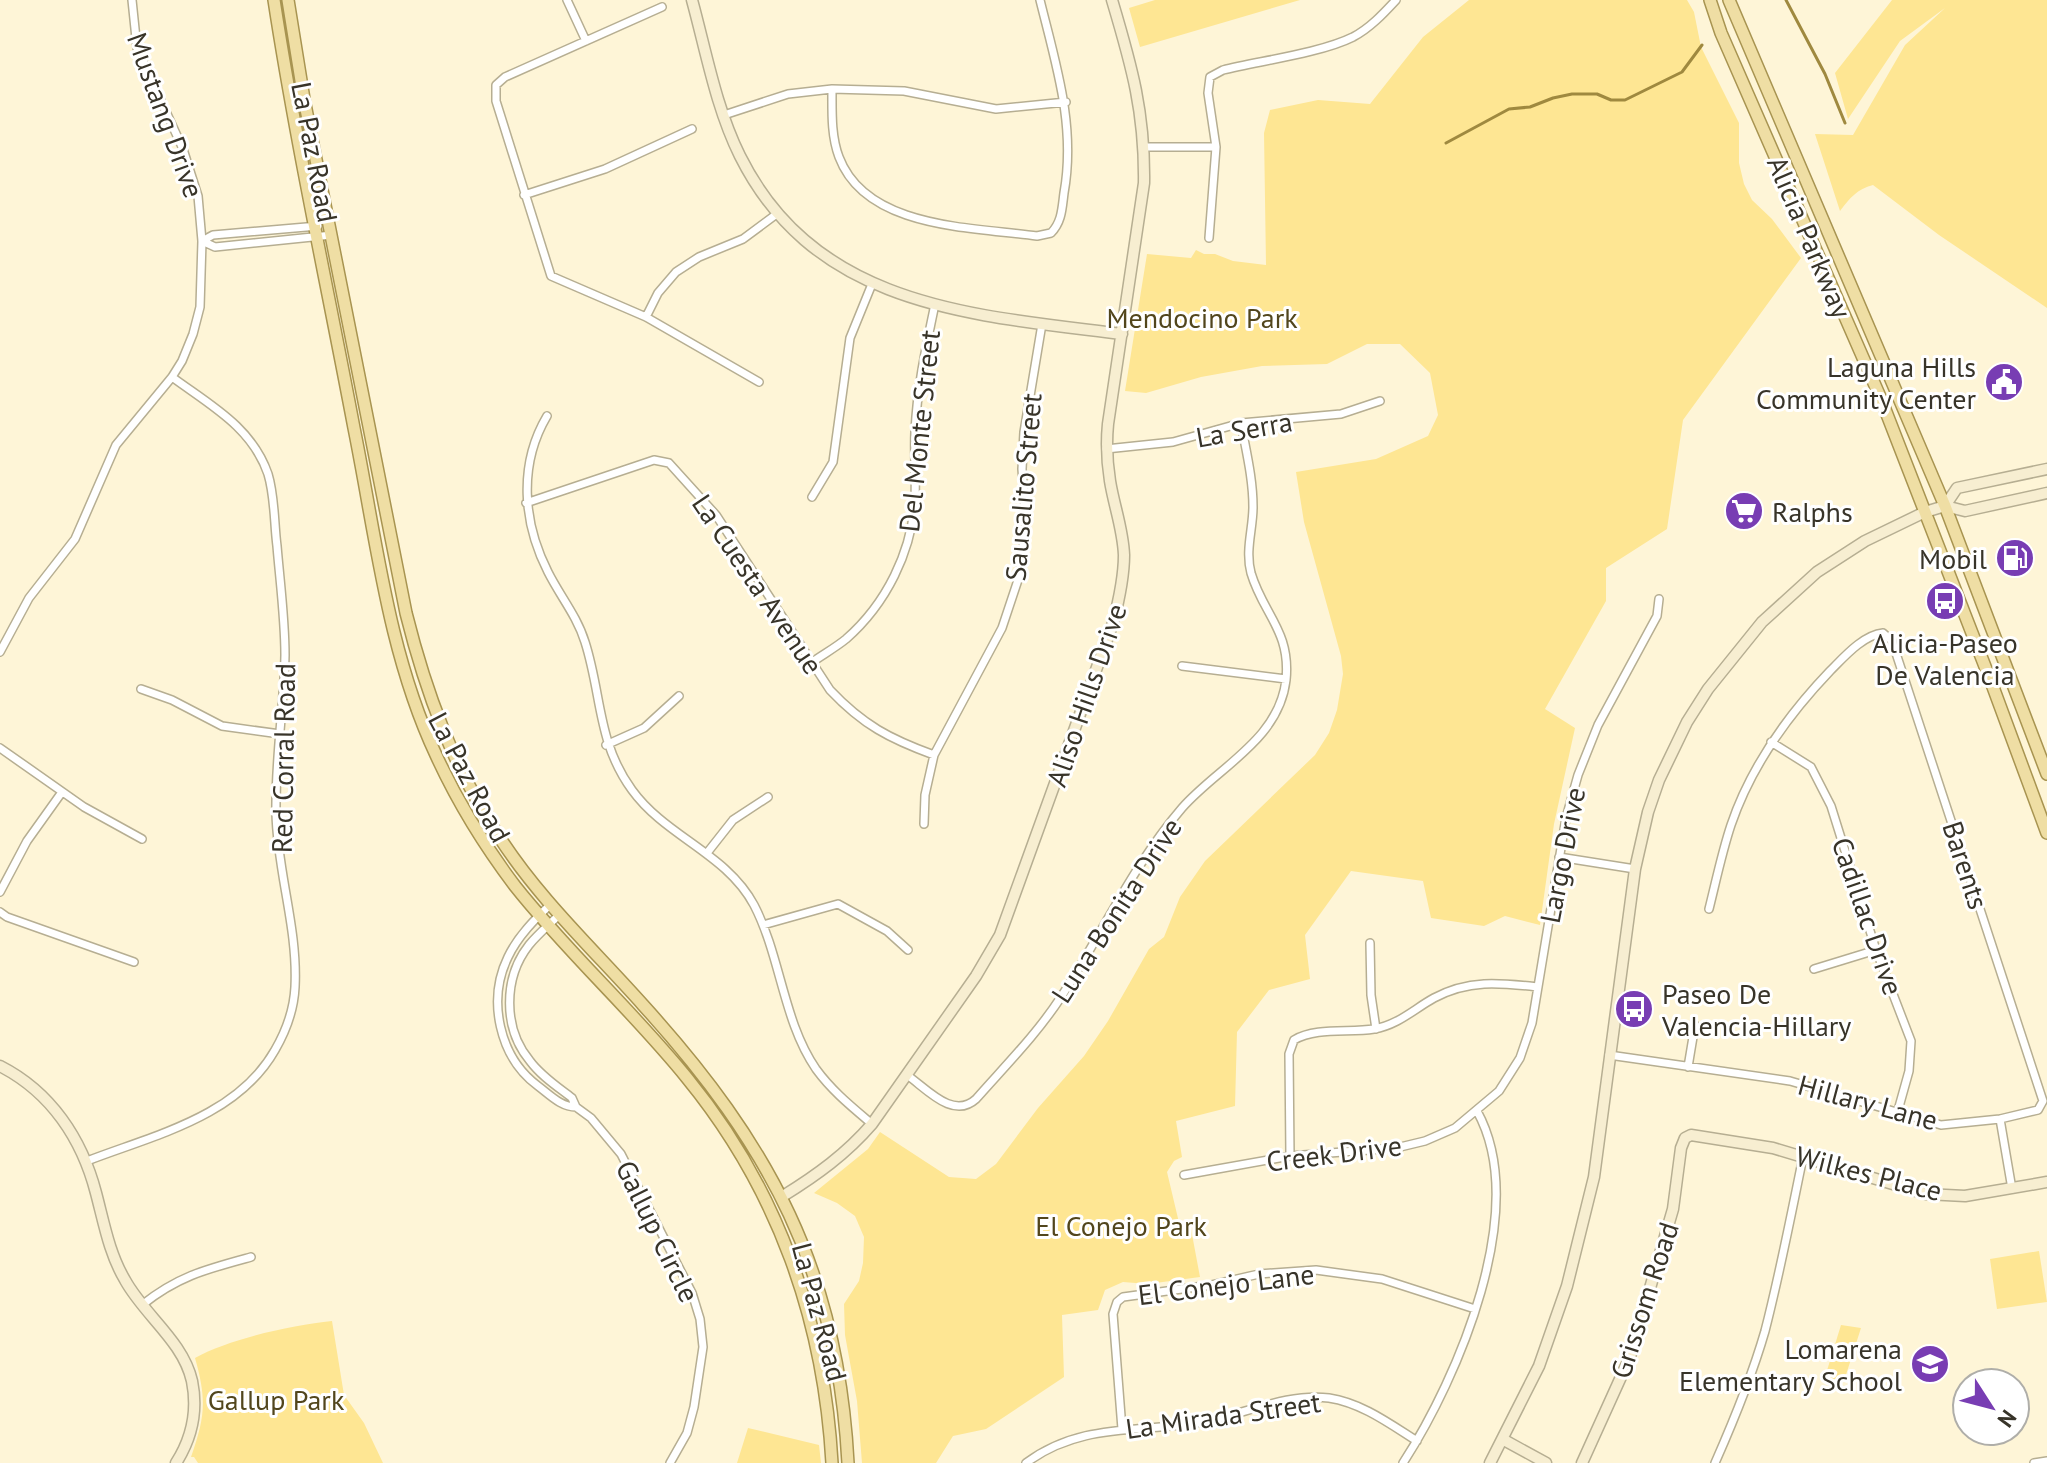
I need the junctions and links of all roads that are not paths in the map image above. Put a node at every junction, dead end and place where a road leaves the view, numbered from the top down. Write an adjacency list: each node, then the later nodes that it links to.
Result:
1 (132, 0): 24 (street, Mustang Drive)
2 (274, 0): 22 (main road, La Paz Road)
3 (288, 0): 21 (main road, La Paz Road)
4 (567, 0): 12 (street)
5 (692, 0): 15 (street)
6 (1040, 0): 14 (street)
7 (1112, 0): 17 (street, Aliso Hills Drive)
8 (1396, 0): 18 (street)
9 (1710, 0): 29 (main road, Alicia Parkway)
10 (1729, 0): 27 (main road, Alicia Parkway)
11 (662, 7): 12 (street)
12 (586, 41): 19 (street)
13 (832, 89): 14 (street); 14 (street); 15 (street)
14 (1066, 102)
15 (724, 115): 20 (street)
16 (692, 129): 19 (street)
17 (1145, 147): 18 (street); 31 (street, Aliso Hills Drive)
18 (1216, 147): 23 (street)
19 (524, 195): 28 (street)
20 (778, 213): 25 (street); 28 (street)
21 (331, 230): 22 (street); 67 (main road, La Paz Road)
22 (316, 232): 24 (street); 71 (main road, La Paz Road)
23 (1209, 238)
24 (202, 241): 32 (street, Mustang Drive)
25 (872, 284): 26 (street); 40 (street)
26 (935, 304): 30 (street); 46 (street, Del Monte Street)
27 (1863, 315): 29 (main road); 42 (main road, Alicia Parkway)
28 (646, 317): 33 (street)
29 (1847, 323): 43 (main road, Alicia Parkway)
30 (1042, 324): 31 (street); 55 (street, Sausalito Street)
31 (1122, 334): 37 (street, Aliso Hills Drive)
32 (172, 377): 45 (street, Mustang Drive); 51 (street, Red Corral Road)
33 (759, 382)
34 (1380, 401): 36 (street, La Serra)
35 (547, 416): 41 (street)
36 (1241, 423): 37 (street, La Serra); 48 (street, Luna Bonita Drive)
37 (1106, 449): 85 (street, Aliso Hills Drive)
38 (2047, 469): 42 (street)
39 (2047, 493): 42 (street)
40 (812, 497)
41 (526, 503): 46 (street, La Cuesta Avenue); 53 (street)
42 (1945, 506): 43 (street); 56 (main road, Alicia Parkway)
43 (1925, 512): 57 (main road, Alicia Parkway); 65 (street)
44 (1659, 599): 64 (street, Largo Drive)
45 (0, 652)
46 (811, 663): 55 (street, La Cuesta Avenue)
47 (1182, 666): 48 (street)
48 (1286, 679): 85 (street, Luna Bonita Drive)
49 (141, 689): 51 (street)
50 (679, 696): 53 (street)
51 (280, 734): 95 (street, Red Corral Road)
52 (1771, 742): 68 (street); 76 (street, Cadillac Drive); 86 (street, Barents)
53 (606, 745): 63 (street)
54 (0, 748): 58 (street)
55 (934, 755): 60 (street, Sausalito Street)
56 (2045, 769): 57 (main road)
57 (2024, 770): 61 (main road, Alicia Parkway)
58 (62, 792): 62 (street); 66 (street)
59 (768, 797): 63 (street)
60 (924, 824)
61 (2047, 833)
62 (142, 839)
63 (707, 853): 73 (street)
64 (1559, 857): 65 (street); 79 (street, Largo Drive)
65 (1635, 869): 82 (street)
66 (0, 892)
67 (551, 904): 70 (main road, La Paz Road); 71 (street, Gallup Circle)
68 (1709, 909)
69 (0, 912): 77 (street)
70 (560, 914): 72 (street, Gallup Circle); 99 (main road, La Paz Road)
71 (540, 915): 72 (main road, La Paz Road); 87 (street, Gallup Circle)
72 (549, 925): 87 (street, Gallup Circle); 100 (main road, La Paz Road)
73 (763, 925): 75 (street); 91 (street)
74 (1370, 943): 81 (street)
75 (908, 950)
76 (1876, 950): 78 (street); 89 (street, Cadillac Drive)
77 (134, 962)
78 (1814, 969)
79 (1538, 987): 81 (street); 88 (street, Largo Drive)
80 (1695, 1025): 84 (street)
81 (1376, 1029): 93 (street)
82 (1609, 1055): 84 (street, Hillary Lane); 105 (street)
83 (0, 1066): 95 (street)
84 (1688, 1067): 89 (street, Hillary Lane)
85 (907, 1075): 91 (street, Aliso Hills Drive)
86 (2043, 1101): 90 (street, Hillary Lane)
87 (576, 1107): 109 (street, Gallup Circle)
88 (1477, 1111): 93 (street, Creek Drive); 103 (street)
89 (1897, 1114): 90 (street, Hillary Lane)
90 (2000, 1119): 98 (street)
91 (872, 1124): 99 (street, Aliso Hills Drive)
92 (1691, 1135): 94 (street, Wilkes Place); 116 (street, Grissom Road)
93 (1290, 1156): 96 (street, Creek Drive)
94 (1803, 1157): 98 (street, Wilkes Place); 117 (street)
95 (87, 1161): 102 (street)
96 (1184, 1175)
97 (2047, 1182): 98 (street, Wilkes Place)
98 (2012, 1189)
99 (783, 1196): 100 (street, Aliso Hills Drive); 111 (main road, La Paz Road)
100 (769, 1205): 110 (main road, La Paz Road)
101 (251, 1257): 102 (street)
102 (142, 1305): 108 (street)
103 (1475, 1309): 104 (street, El Conejo Lane); 106 (street)
104 (1122, 1429): 106 (street, La Mirada Street); 112 (street, La Mirada Street)
105 (1504, 1440): 114 (street); 115 (street)
106 (1417, 1441): 113 (street)
107 (2047, 1461): 118 (street)
108 (176, 1463)
109 (670, 1463)
110 (832, 1463)
111 (848, 1463)
112 (1026, 1463)
113 (1403, 1463)
114 (1490, 1463)
115 (1546, 1463)
116 (1582, 1463)
117 (1715, 1463)
118 (2034, 1463)

